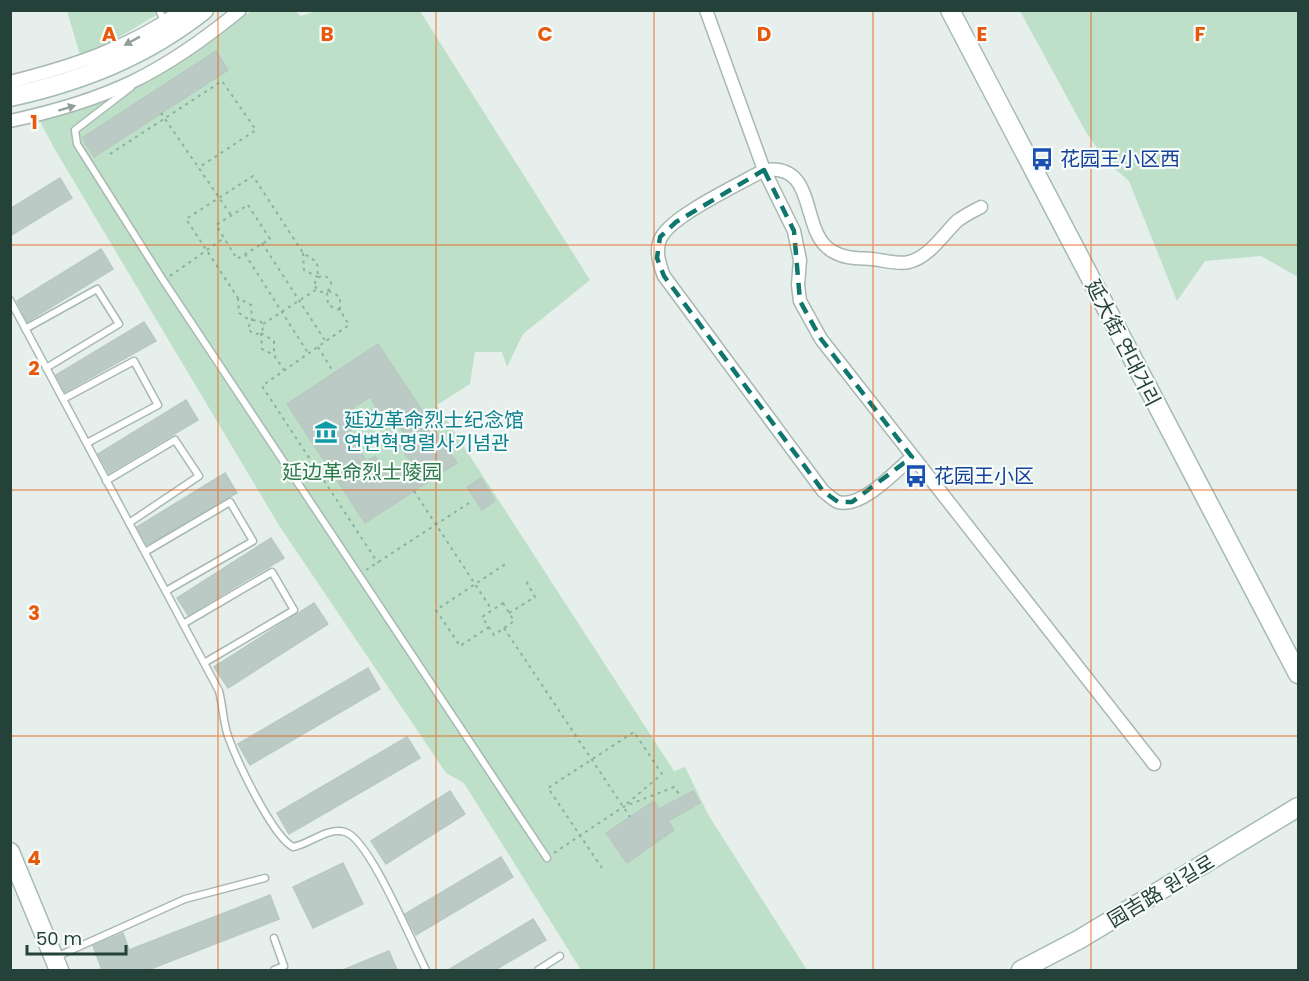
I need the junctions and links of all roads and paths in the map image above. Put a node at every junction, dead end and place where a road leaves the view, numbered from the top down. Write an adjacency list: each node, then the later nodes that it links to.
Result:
1 (182, 10): 6 (street)
2 (204, 10): 9 (main road)
3 (240, 10): 7 (street)
4 (706, 10): 15 (street)
5 (950, 10): 65 (main road, 延大街 연대거리)
6 (162, 16): 8 (street, one-way to 8)
7 (141, 79): 12 (street, one-way to 7); 25 (lane)
8 (10, 82)
9 (10, 97)
10 (161, 113): 11 (path)
11 (164, 119): 13 (path); 14 (path); 14 (path)
12 (10, 121)
13 (110, 154)
14 (198, 168): 16 (path)
15 (764, 170): 17 (street); 46 (street); 46 (street)
16 (219, 198): 18 (path); 21 (path); 22 (path)
17 (981, 207)
18 (231, 215): 19 (path); 20 (path)
19 (225, 238): 21 (path); 23 (path)
20 (262, 243): 23 (path); 30 (path)
21 (207, 250): 25 (path); 28 (path)
22 (303, 253): 24 (path); 24 (path)
23 (245, 254): 32 (path)
24 (318, 277): 26 (path); 27 (path)
25 (163, 280): 55 (lane)
26 (317, 289): 27 (path); 30 (path)
27 (327, 290): 31 (path); 31 (path)
28 (238, 298): 33 (path); 33 (path)
29 (10, 300): 35 (lane)
30 (299, 300): 32 (path); 37 (path)
31 (340, 310): 37 (path)
32 (282, 312): 34 (path); 39 (path)
33 (252, 321): 34 (path); 36 (path)
34 (263, 324): 36 (path)
35 (25, 329): 41 (lane); 41 (lane)
36 (261, 333): 40 (path); 40 (path)
37 (326, 342): 38 (path)
38 (318, 347): 39 (path); 43 (path)
39 (308, 354): 42 (path)
40 (274, 355): 42 (path)
41 (46, 368): 44 (lane)
42 (284, 371): 53 (path)
43 (334, 373)
44 (63, 399): 45 (lane); 45 (lane)
45 (87, 444): 47 (lane)
46 (912, 457): 67 (street)
47 (106, 481): 50 (lane); 50 (lane)
48 (414, 491): 51 (path)
49 (469, 503): 51 (path)
50 (129, 523): 52 (lane)
51 (436, 525): 53 (path); 57 (path)
52 (145, 552): 58 (lane); 58 (lane)
53 (378, 563): 55 (path)
54 (507, 563): 57 (path)
55 (359, 575): 74 (lane)
56 (526, 581): 60 (path)
57 (475, 584): 59 (path); 62 (path)
58 (165, 591): 61 (lane)
59 (492, 610): 60 (path); 62 (path)
60 (509, 613): 63 (path)
61 (183, 624): 64 (lane); 64 (lane)
62 (489, 627): 63 (path)
63 (504, 628): 66 (path)
64 (204, 663): 81 (lane)
65 (1299, 674)
66 (592, 760): 69 (path); 69 (path); 72 (path)
67 (1154, 764)
68 (681, 797): 69 (path)
69 (623, 807): 71 (path); 72 (path)
70 (1299, 807): 83 (main road, 园吉路 원길로)
71 (630, 817)
72 (580, 835): 74 (path); 75 (path)
73 (10, 852): 79 (main road)
74 (547, 858)
75 (602, 868)
76 (266, 878): 79 (lane)
77 (274, 938): 80 (lane)
78 (560, 956): 82 (lane)
79 (56, 964)
80 (273, 970)
81 (426, 970)
82 (538, 970)
83 (1021, 970)

